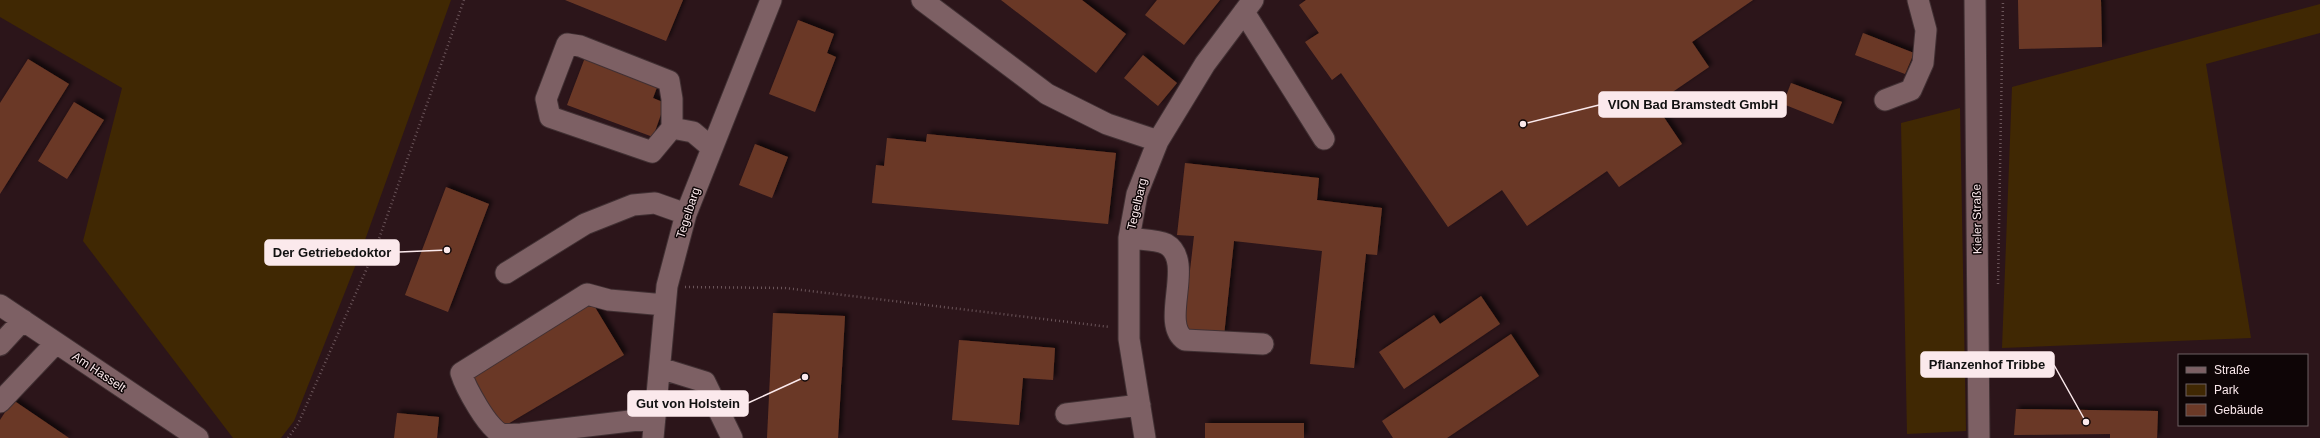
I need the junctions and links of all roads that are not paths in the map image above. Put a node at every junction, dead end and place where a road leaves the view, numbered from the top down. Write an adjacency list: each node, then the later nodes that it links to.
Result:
1 (771, 0): 10 (street, Tegelbarg)
2 (922, 0): 9 (street)
3 (1918, 0): 6 (street)
4 (1975, 0): 29 (street, Kieler Straße)
5 (1248, 6): 8 (street); 9 (street, Tegelbarg)
6 (1885, 100)
7 (672, 128): 7 (street); 10 (street)
8 (1324, 139)
9 (1158, 141): 12 (street, Tegelbarg)
10 (712, 148): 11 (street, Tegelbarg)
11 (686, 214): 13 (street); 14 (street, Tegelbarg)
12 (1129, 238): 18 (street); 22 (street, Tegelbarg)
13 (506, 273)
14 (666, 296): 20 (street, Tegelbarg); 24 (street)
15 (0, 305): 16 (street, Am Hasselt)
16 (23, 320): 17 (street, Am Hasselt); 19 (street)
17 (56, 343): 21 (street); 25 (street, Am Hasselt)
18 (1263, 344)
19 (0, 345)
20 (660, 368): 24 (street, Tegelbarg); 27 (street)
21 (0, 402)
22 (1140, 405): 23 (street); 28 (street, Tegelbarg)
23 (1066, 414)
24 (655, 418): 26 (street, Tegelbarg)
25 (198, 438)
26 (653, 438)
27 (732, 438)
28 (1145, 438)
29 (1979, 438)

